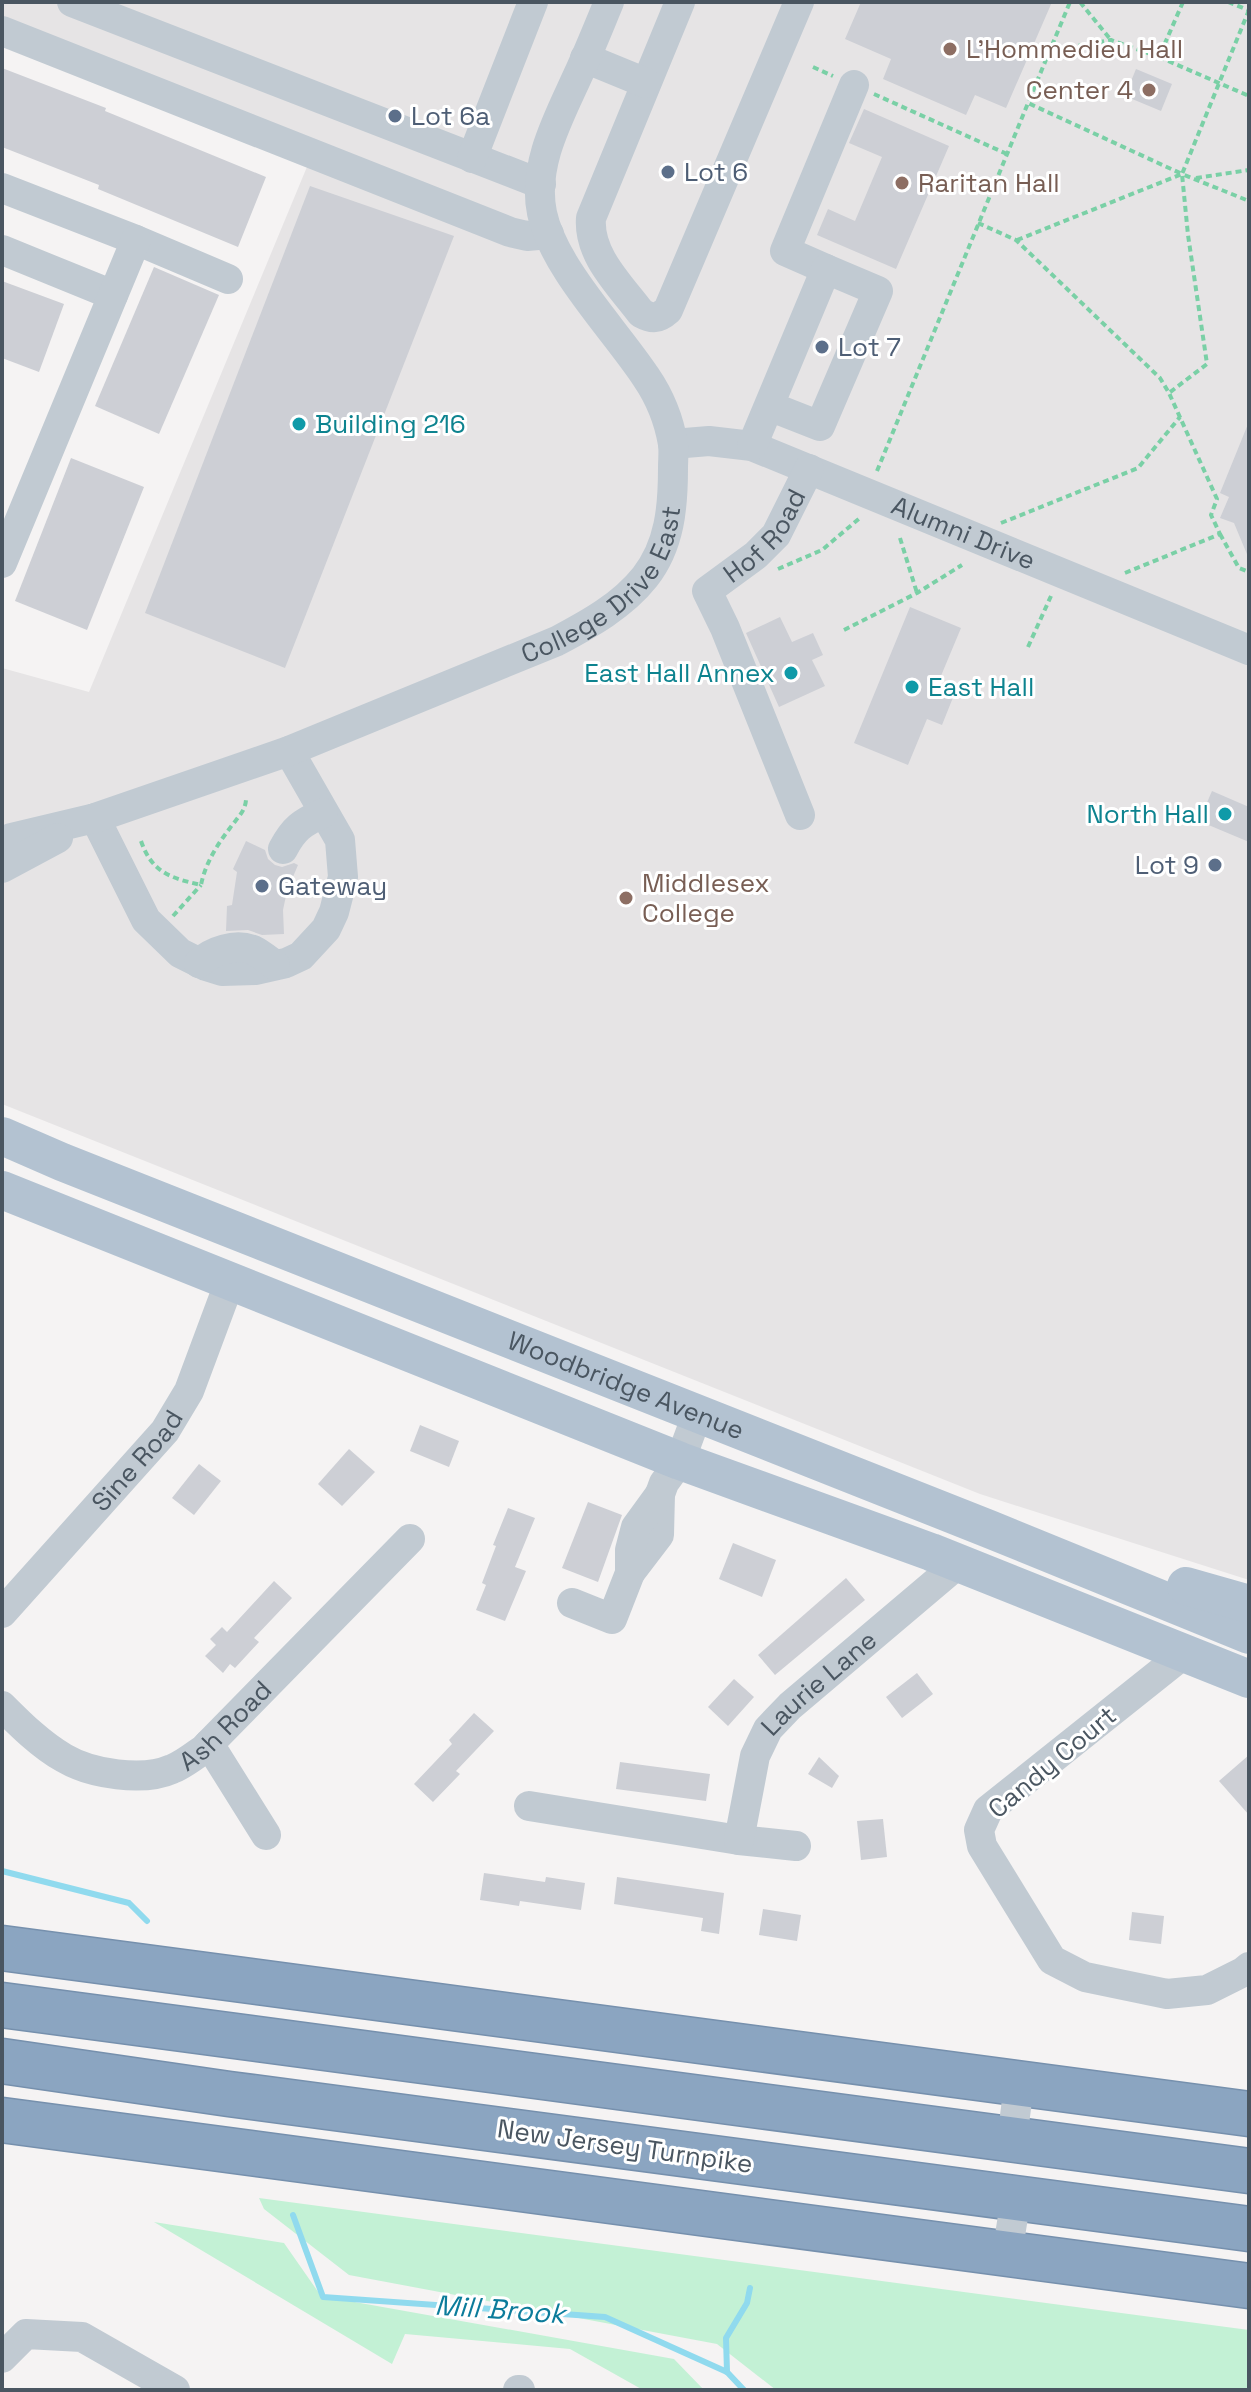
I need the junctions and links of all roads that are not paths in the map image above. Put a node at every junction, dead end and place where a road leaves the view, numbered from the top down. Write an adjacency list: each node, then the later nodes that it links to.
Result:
1 (72, 2): 10 (street)
2 (533, 2): 10 (street)
3 (609, 2): 7 (street, College Drive East)
4 (680, 2): 8 (street)
5 (799, 2): 8 (street)
6 (2, 31): 13 (street)
7 (585, 58): 8 (street); 11 (street, College Drive East)
8 (646, 83)
9 (854, 85): 16 (street)
10 (472, 158): 11 (street)
11 (541, 184): 13 (street, College Drive East)
12 (2, 188): 14 (street)
13 (549, 234): 20 (street, College Drive East)
14 (136, 240): 17 (street); 18 (street)
15 (2, 250): 18 (street)
16 (826, 269): 19 (street); 19 (street)
17 (228, 279)
18 (113, 295): 23 (street)
19 (769, 406): 21 (street)
20 (673, 444): 21 (street, Alumni Drive); 25 (street, College Drive East)
21 (752, 446): 22 (street, Alumni Drive)
22 (809, 469): 24 (street, Alumni Drive); 27 (street, Hof Road)
23 (2, 563)
24 (1246, 640)
25 (289, 751): 26 (street); 28 (street, College Drive East)
26 (323, 813): 28 (street); 30 (street)
27 (800, 815)
28 (95, 818): 29 (street, College Drive East); 31 (street)
29 (2, 843)
30 (283, 849)
31 (2, 868)
32 (2, 1136): 34 (main road, Woodbridge Avenue)
33 (2, 1148): 34 (main road)
34 (62, 1162): 37 (main road, Woodbridge Avenue)
35 (2, 1190): 36 (main road, Woodbridge Avenue)
36 (230, 1281): 38 (main road, Woodbridge Avenue); 44 (street, Sine Road)
37 (697, 1415): 38 (street); 39 (main road, Woodbridge Avenue)
38 (680, 1461): 41 (main road, Woodbridge Avenue); 42 (street)
39 (989, 1529): 43 (main road); 45 (main road, Woodbridge Avenue)
40 (410, 1539): 49 (street, Ash Road)
41 (959, 1563): 46 (main road, Woodbridge Avenue); 52 (street, Laurie Lane)
42 (572, 1603)
43 (1249, 1604)
44 (2, 1613)
45 (1249, 1635)
46 (1185, 1653): 47 (main road, Woodbridge Avenue); 55 (street, Candy Court)
47 (1249, 1679)
48 (2, 1706): 49 (street, Ash Road)
49 (209, 1744): 51 (street)
50 (529, 1806): 52 (street)
51 (266, 1835)
52 (739, 1840): 53 (street)
53 (796, 1846)
54 (2, 1948): 58 (highway)
55 (1249, 1967)
56 (2, 2005): 61 (highway)
57 (2, 2061): 63 (highway, New Jersey Turnpike)
58 (1019, 2084): 59 (highway); 61 (street)
59 (1249, 2114)
60 (2, 2120): 65 (highway)
61 (1012, 2140): 62 (highway)
62 (1249, 2171)
63 (1016, 2198): 64 (highway, New Jersey Turnpike); 65 (street)
64 (1249, 2229)
65 (1007, 2254): 66 (highway)
66 (1249, 2286)
67 (2, 2358): 68 (street)
68 (175, 2390)

